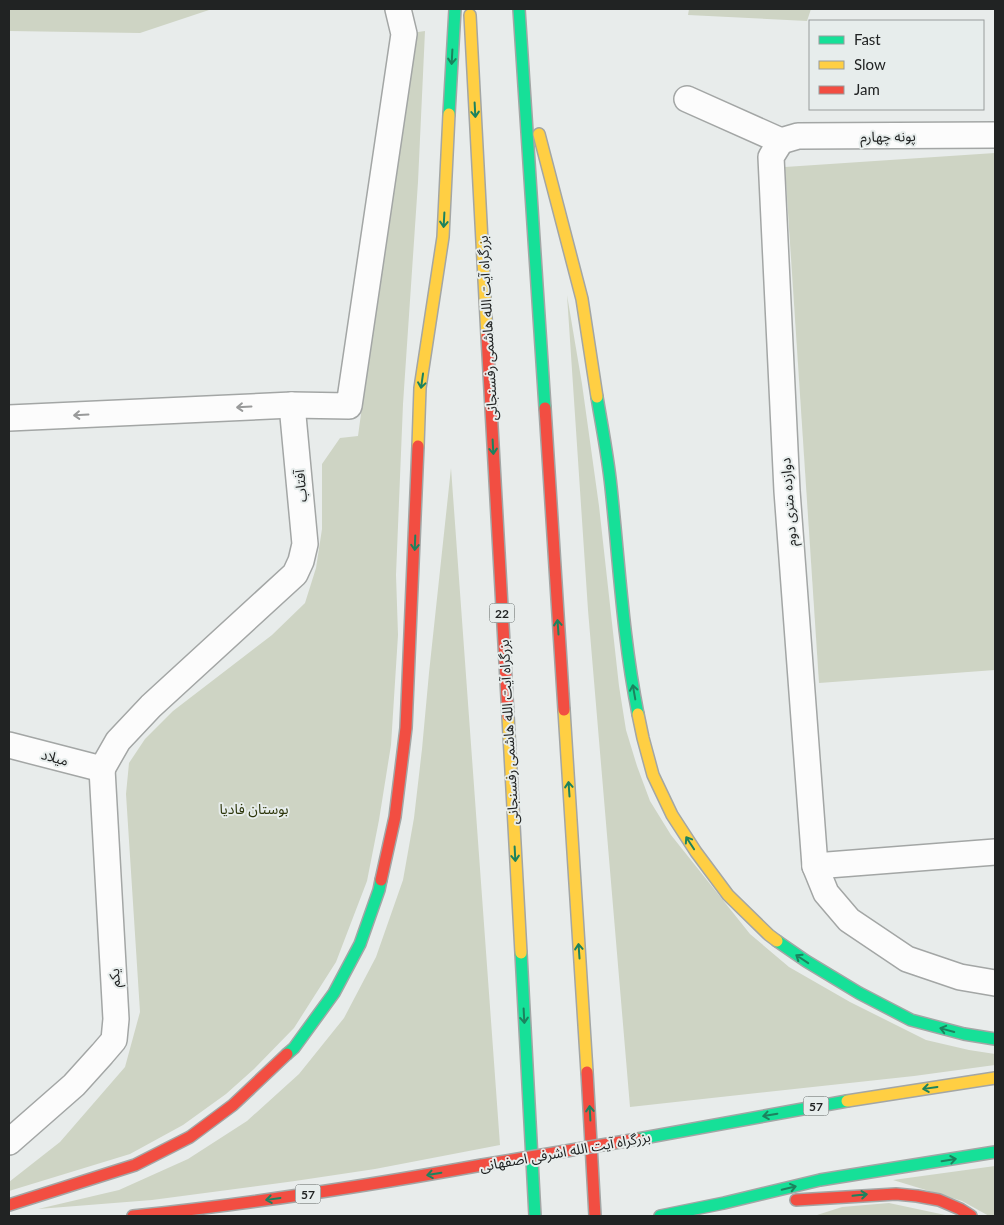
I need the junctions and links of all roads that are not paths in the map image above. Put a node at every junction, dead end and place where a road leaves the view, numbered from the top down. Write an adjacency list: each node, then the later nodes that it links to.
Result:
1 (398, 9): 9 (street)
2 (455, 9): 22 (highway, one-way to 22)
3 (470, 9): 24 (highway, بزرگراه آیت الله هاشمی رفسنجانی / 22, one-way to 24)
4 (519, 9): 5 (highway)
5 (523, 72): 16 (highway, one-way to 5); 20 (highway, one-way to 5)
6 (687, 99): 8 (street)
7 (995, 135): 8 (street, پونه چهارم)
8 (781, 141): 14 (street, دوازده متری دوم)
9 (292, 405): 10 (street, one-way to 10); 12 (street, آفتاب)
10 (9, 418)
11 (9, 745): 12 (street, میلاد)
12 (102, 769): 18 (street, یکم)
13 (995, 852): 14 (street)
14 (815, 866): 15 (street, دوازده متری دوم)
15 (995, 983)
16 (995, 1039)
17 (995, 1078): 23 (highway, بزرگراه آیت الله اشرفی اصفهانی / 57, one-way to 23, bridge)
18 (9, 1142)
19 (995, 1152): 21 (highway, one-way to 19)
20 (594, 1197): 25 (highway); 26 (highway)
21 (724, 1203): 27 (highway); 28 (highway, one-way to 28)
22 (9, 1204)
23 (133, 1216)
24 (535, 1216)
25 (595, 1216)
26 (600, 1216)
27 (660, 1216)
28 (971, 1216)

